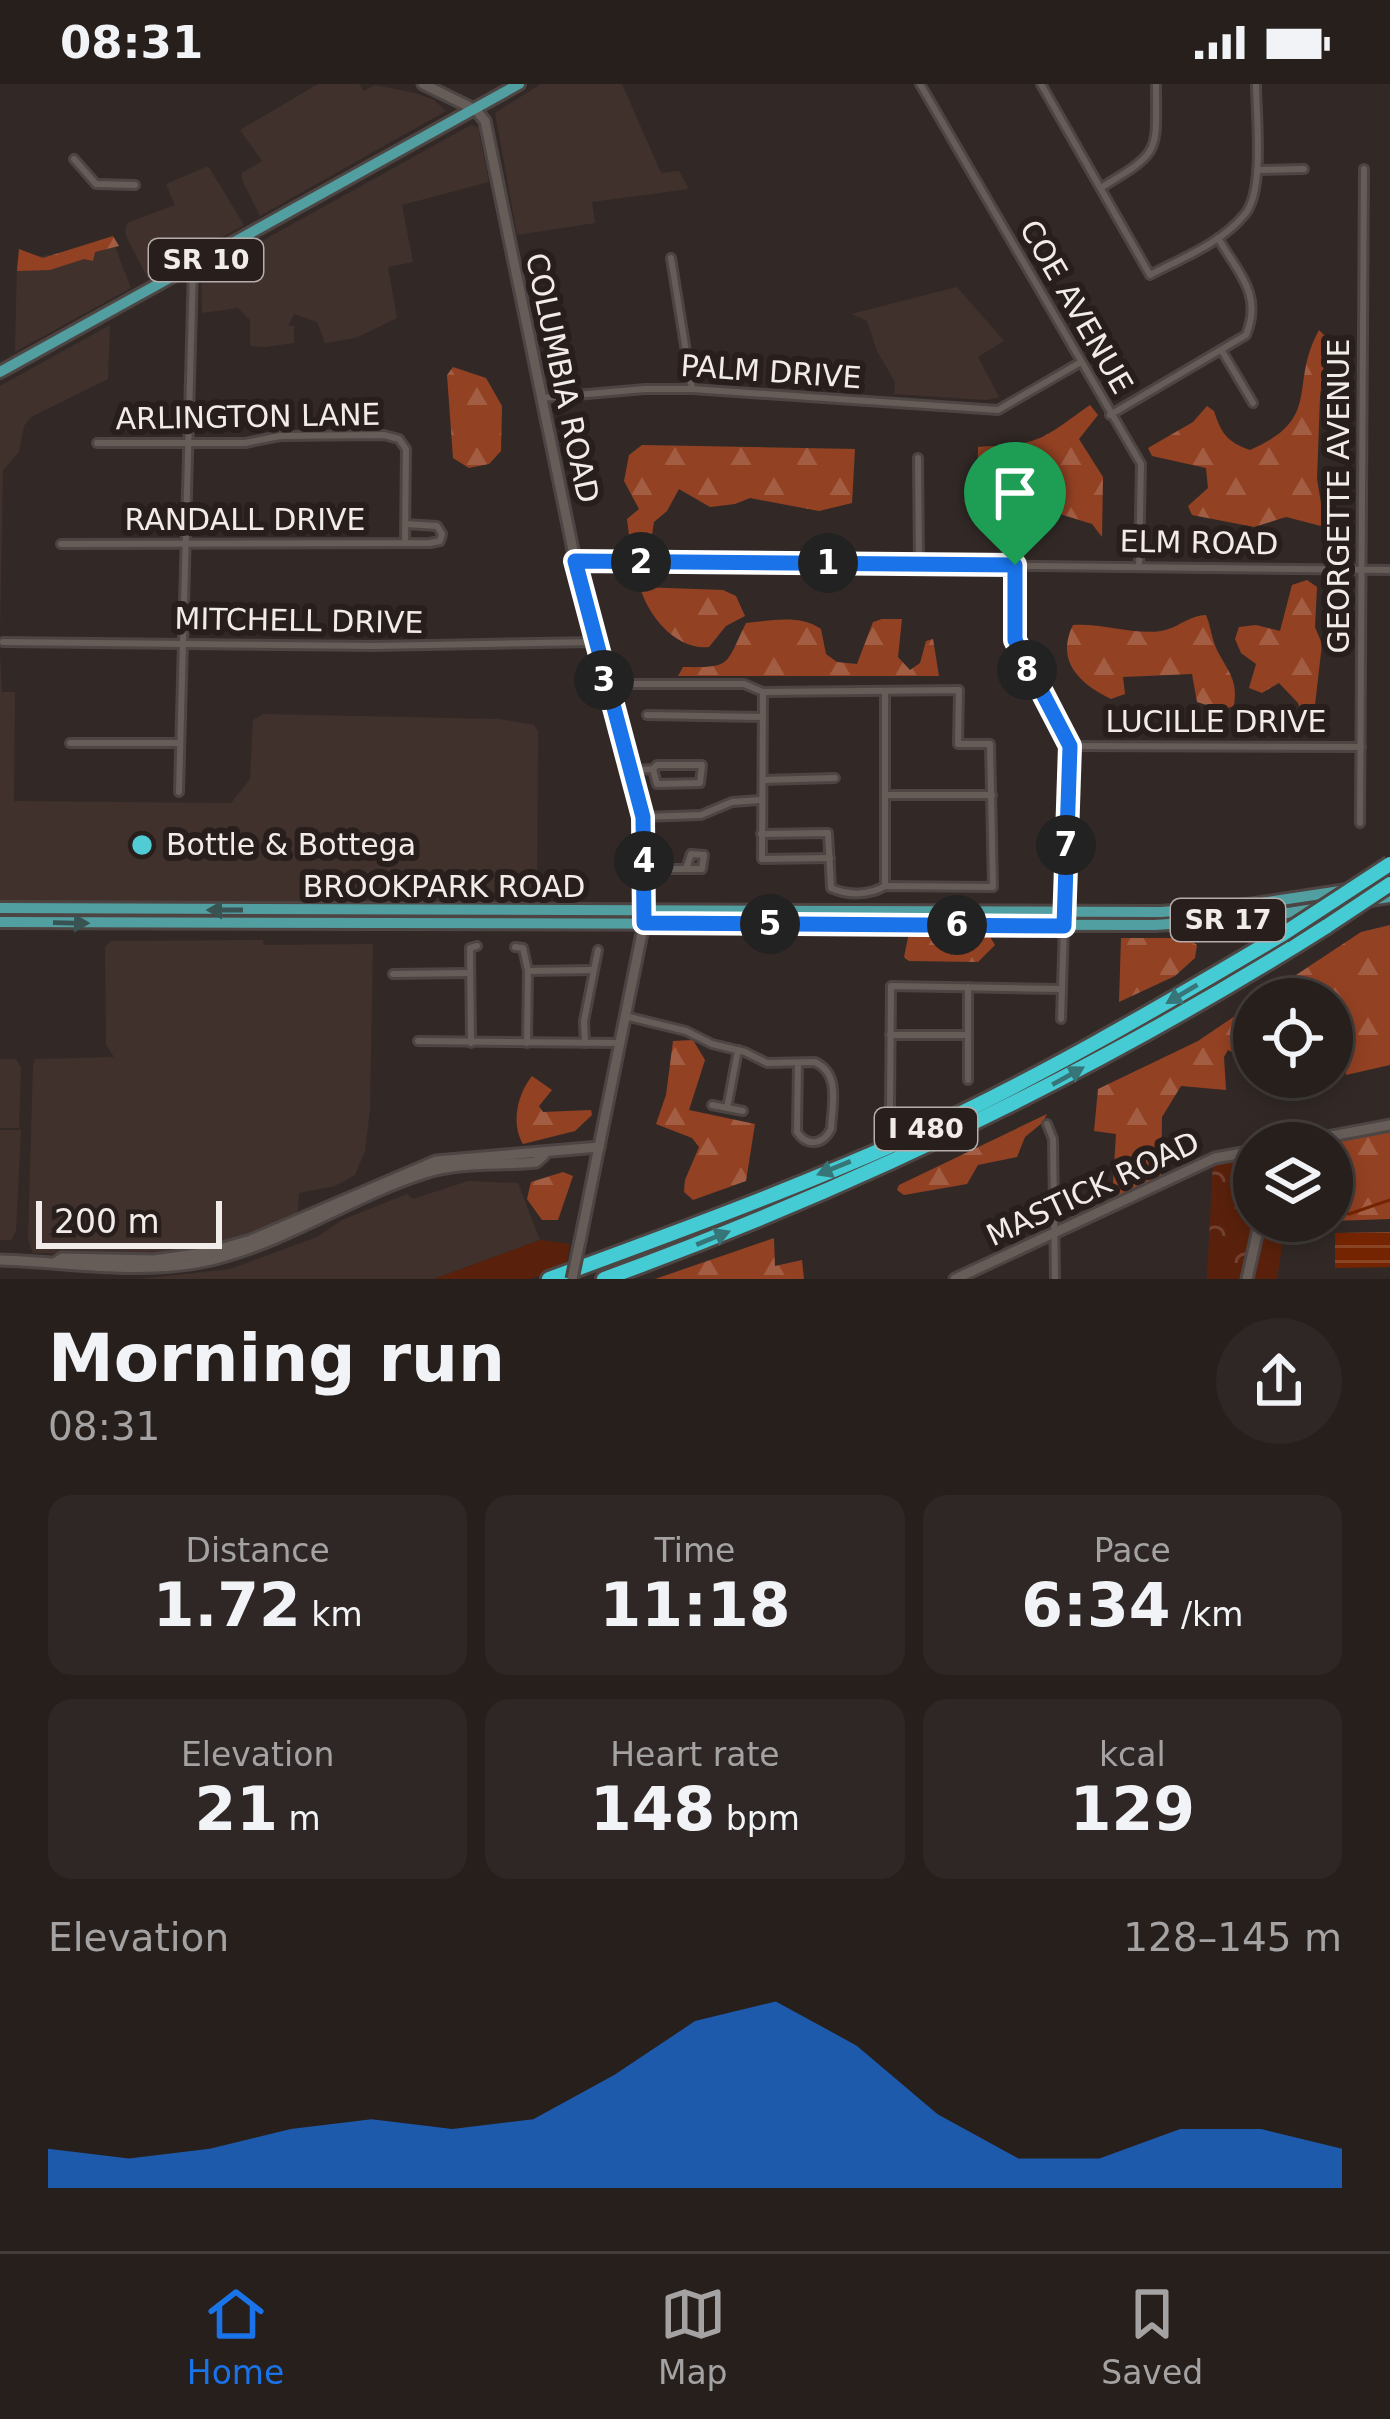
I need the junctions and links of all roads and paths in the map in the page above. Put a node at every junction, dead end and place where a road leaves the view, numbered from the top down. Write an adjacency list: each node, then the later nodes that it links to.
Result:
1 (424, 84): 7 (street)
2 (520, 84): 7 (main road, SR 10)
3 (920, 84): 18 (street, COE AVENUE)
4 (1041, 84): 13 (street)
5 (1156, 84): 13 (street)
6 (1256, 84): 10 (street)
7 (476, 110): 16 (main road, SR 10); 21 (street, COLUMBIA ROAD)
8 (74, 159): 12 (street)
9 (1364, 169): 35 (street, GEORGETTE AVENUE)
10 (1257, 170): 11 (street); 14 (street)
11 (1304, 170)
12 (134, 185)
13 (1102, 188): 14 (street)
14 (1218, 238): 17 (street)
15 (671, 258): 20 (street)
16 (194, 267): 19 (main road, SR 10); 25 (street)
17 (1222, 351): 22 (street); 23 (street)
18 (1081, 362): 20 (street, PALM DRIVE); 23 (street, COE AVENUE)
19 (0, 372)
20 (692, 389): 21 (street, PALM DRIVE)
21 (542, 398): 31 (street, COLUMBIA ROAD)
22 (1253, 403)
23 (1110, 415): 34 (street, COE AVENUE)
24 (98, 443): 25 (street, ARLINGTON LANE)
25 (190, 444): 27 (street, ARLINGTON LANE); 30 (street)
26 (918, 458): 32 (street)
27 (406, 524): 28 (street); 28 (street, RANDALL DRIVE)
28 (405, 543): 30 (street, RANDALL DRIVE)
29 (61, 544): 30 (street, RANDALL DRIVE)
30 (186, 544): 39 (street)
31 (575, 561): 32 (street, ELM ROAD); 38 (street, COLUMBIA ROAD)
32 (919, 564): 33 (street, ELM ROAD)
33 (1015, 565): 34 (street, ELM ROAD); 47 (street)
34 (1139, 566): 35 (street, ELM ROAD)
35 (1364, 569): 36 (street, ELM ROAD); 48 (street, GEORGETTE AVENUE)
36 (1390, 570)
37 (3, 642): 39 (street, MITCHELL DRIVE)
38 (594, 642): 39 (street, MITCHELL DRIVE); 40 (street, COLUMBIA ROAD)
39 (183, 644): 46 (street)
40 (605, 685): 42 (street); 49 (street, COLUMBIA ROAD)
41 (885, 691): 42 (street); 54 (street); 55 (street)
42 (763, 692): 44 (street)
43 (647, 715): 44 (street)
44 (761, 717): 52 (street)
45 (70, 743): 46 (street)
46 (180, 743): 53 (street)
47 (1070, 746): 48 (street, LUCILLE DRIVE); 69 (street)
48 (1361, 747): 58 (street, GEORGETTE AVENUE)
49 (633, 770): 50 (street); 57 (street, COLUMBIA ROAD)
50 (653, 770): 50 (street)
51 (835, 778): 52 (street)
52 (763, 780): 56 (street)
53 (178, 792)
54 (886, 795): 55 (street); 65 (street)
55 (992, 795): 65 (street)
56 (760, 800): 57 (street); 59 (street)
57 (643, 817): 62 (street, COLUMBIA ROAD)
58 (1360, 823)
59 (761, 834): 60 (street); 60 (street)
60 (830, 858): 65 (street)
61 (1390, 864): 104 (highway, I 480, one-way to 104, bridge)
62 (644, 869): 63 (street); 68 (street, COLUMBIA ROAD)
63 (686, 869)
64 (1390, 884): 69 (main road, BROOKPARK ROAD / SR 17); 106 (highway, I 480, one-way to 64, bridge)
65 (885, 886)
66 (1390, 897): 69 (main road, BROOKPARK ROAD / SR 17)
67 (0, 908): 68 (main road, BROOKPARK ROAD / SR 17, one-way to 67)
68 (644, 917): 69 (main road, BROOKPARK ROAD / SR 17); 70 (main road, BROOKPARK ROAD / SR 17, one-way to 68); 80 (street, COLUMBIA ROAD)
69 (1064, 919): 79 (street)
70 (0, 922)
71 (477, 946): 76 (street)
72 (515, 946): 75 (street)
73 (598, 950): 74 (street)
74 (593, 970): 75 (street); 87 (street)
75 (528, 971): 86 (street)
76 (470, 973): 77 (street); 85 (street)
77 (393, 974)
78 (968, 987): 79 (street); 82 (street); 83 (street)
79 (1060, 989): 81 (street)
80 (625, 1016): 88 (street, COLUMBIA ROAD); 89 (street)
81 (1061, 1019)
82 (890, 1035): 83 (street); 94 (street)
83 (968, 1035): 91 (street)
84 (418, 1041): 85 (street)
85 (471, 1043): 86 (street)
86 (527, 1043): 87 (street)
87 (584, 1043): 88 (street)
88 (619, 1043): 99 (street, COLUMBIA ROAD)
89 (738, 1050): 90 (street); 93 (street)
90 (798, 1063): 90 (street)
91 (968, 1080)
92 (712, 1105): 93 (street)
93 (727, 1108): 95 (street)
94 (890, 1108)
95 (743, 1111)
96 (1047, 1124): 101 (street)
97 (1390, 1125): 98 (street)
98 (1353, 1132)
99 (599, 1147): 103 (street); 105 (street, COLUMBIA ROAD, bridge)
100 (1233, 1155): 101 (street, MASTICK ROAD)
101 (1051, 1233): 107 (street, MASTICK ROAD); 108 (street)
102 (1256, 1242): 109 (street)
103 (0, 1260)
104 (549, 1279)
105 (572, 1279)
106 (604, 1279)
107 (955, 1279)
108 (1055, 1279)
109 (1247, 1279)

